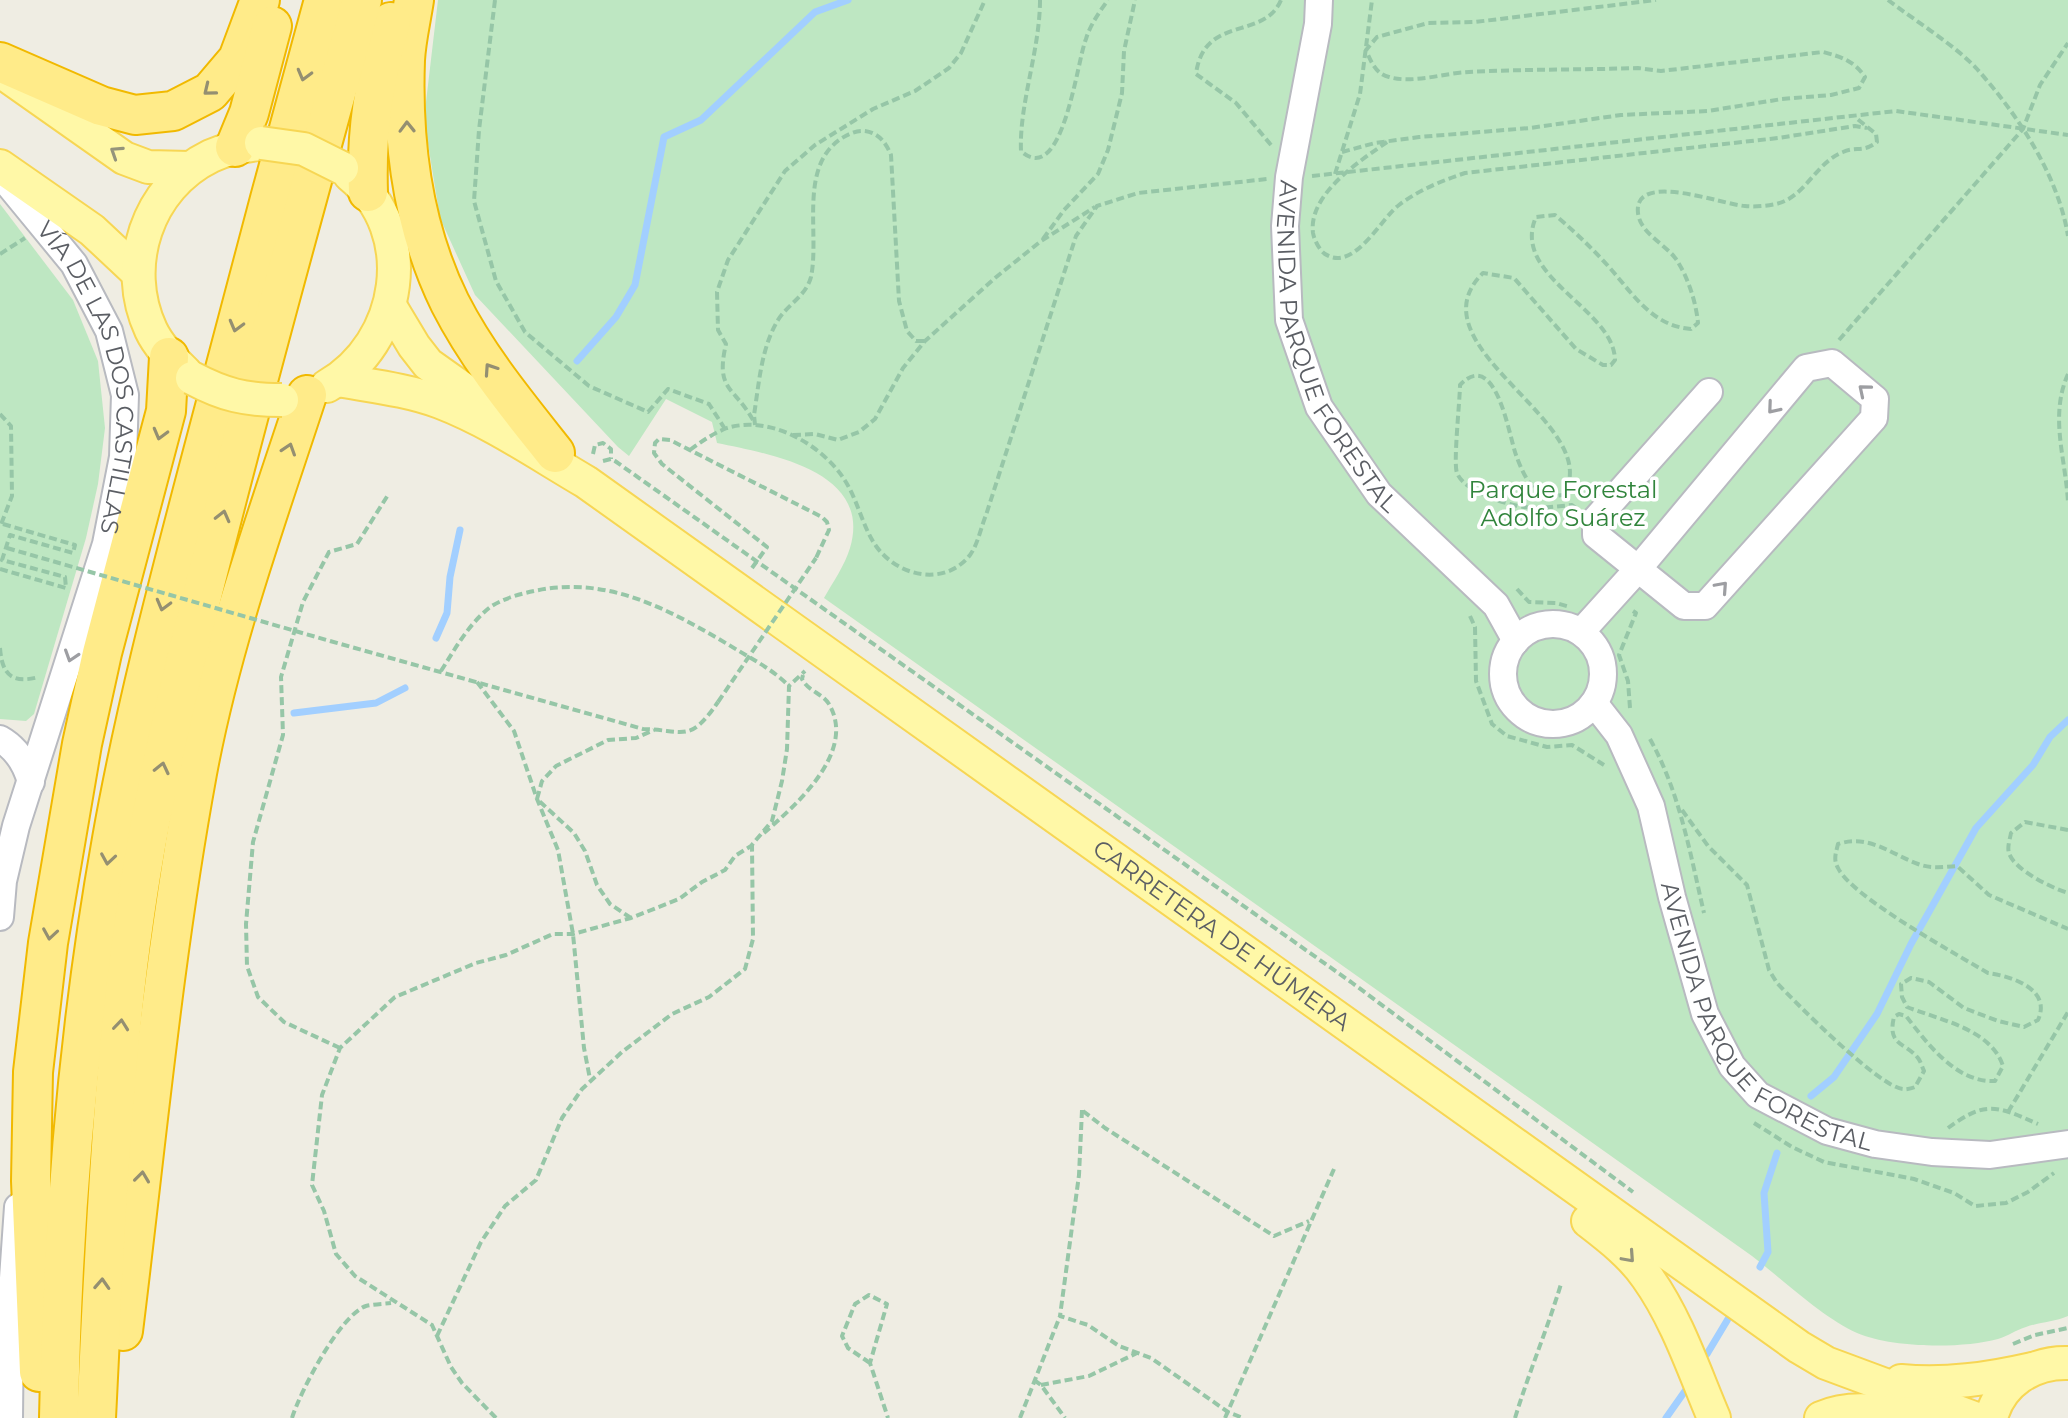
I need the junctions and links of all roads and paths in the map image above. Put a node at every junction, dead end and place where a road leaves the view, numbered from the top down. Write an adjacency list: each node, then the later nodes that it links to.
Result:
1 (260, 0): 19 (highway, one-way to 19)
2 (279, 0): 26 (highway)
3 (324, 0): 116 (highway, one-way to 116)
4 (362, 0): 117 (highway, one-way to 4)
5 (397, 0): 33 (highway)
6 (414, 0): 50 (highway, one-way to 6)
7 (495, 0): 48 (path)
8 (985, 0): 41 (path)
9 (1040, 0): 10 (path)
10 (1108, 0)
11 (1135, 0): 37 (path)
12 (1281, 0): 28 (path)
13 (1319, 0): 28 (street, AVENIDA PARQUE FORESTAL)
14 (1372, 0): 18 (path)
15 (1656, 0): 18 (path)
16 (1888, 0): 23 (path)
17 (2068, 43): 23 (path)
18 (1366, 50): 25 (path); 27 (path)
19 (0, 62)
20 (0, 72): 30 (main road, one-way to 20)
21 (1853, 116): 22 (path)
22 (1869, 129): 25 (path); 55 (path)
23 (2023, 129): 24 (path); 36 (path); 42 (path)
24 (2068, 135)
25 (1389, 141): 27 (path)
26 (248, 145): 30 (main road); 33 (main road, bridge)
27 (1342, 152): 32 (path)
28 (1292, 155): 65 (street, AVENIDA PARQUE FORESTAL)
29 (0, 166): 39 (main road)
30 (190, 168): 39 (main road)
31 (0, 174): 77 (street, VÍA DE LAS DOS CASTILLAS, one-way to 77)
32 (1335, 174)
33 (355, 180): 40 (main road)
34 (1097, 206): 37 (path)
35 (18, 230): 38 (path)
36 (2068, 236)
37 (1041, 241): 41 (path)
38 (0, 254)
39 (138, 273): 43 (main road)
40 (390, 306): 45 (main road); 50 (main road, CARRETERA DE HÚMERA)
41 (925, 341): 49 (path)
42 (1834, 346)
43 (180, 367): 45 (main road, bridge); 90 (highway, one-way to 90)
44 (2068, 374): 54 (path)
45 (309, 392): 52 (main road, CARRETERA DE HÚMERA); 118 (highway, one-way to 45)
46 (1709, 392): 55 (street)
47 (0, 414): 56 (path)
48 (725, 429)
49 (792, 435)
50 (555, 453): 52 (main road, CARRETERA DE HÚMERA)
51 (611, 459): 51 (path); 59 (path)
52 (586, 482): 95 (main road, CARRETERA DE HÚMERA)
53 (388, 495): 89 (path)
54 (2068, 503)
55 (1596, 519): 61 (street)
56 (1, 526): 57 (path)
57 (7, 548): 60 (path); 68 (path, bridge)
58 (82, 549): 63 (path)
59 (757, 561): 62 (path); 74 (path, bridge); 97 (path)
60 (0, 569)
61 (1638, 569): 61 (street, one-way to 61); 64 (street)
62 (750, 570)
63 (66, 599)
64 (1581, 632): 65 (street); 73 (street)
65 (1516, 641): 73 (street)
66 (0, 648): 69 (path)
67 (807, 667): 70 (path)
68 (441, 672): 71 (path); 72 (path)
69 (45, 675)
70 (803, 675): 72 (path); 81 (path)
71 (477, 682): 74 (path); 78 (path)
72 (789, 686): 81 (path)
73 (1594, 703): 94 (street, AVENIDA PARQUE FORESTAL)
74 (655, 730): 78 (path)
75 (1649, 738): 79 (path)
76 (0, 739): 77 (street)
77 (31, 782): 83 (street, VÍA DE LAS DOS CASTILLAS)
78 (537, 799): 84 (path); 87 (path)
79 (1680, 808): 85 (path); 86 (path)
80 (2068, 830): 82 (path)
81 (751, 846): 84 (path); 91 (path)
82 (2068, 893)
83 (0, 917)
84 (631, 918): 87 (path)
85 (1706, 921)
86 (2068, 929)
87 (573, 934): 89 (path); 91 (path)
88 (2068, 1012): 92 (path)
89 (340, 1048): 100 (path)
90 (33, 1072): 102 (street); 115 (highway)
91 (590, 1079): 104 (path)
92 (2008, 1112): 93 (path); 94 (path)
93 (1948, 1128)
94 (2060, 1134)
95 (1515, 1145): 109 (main road, CARRETERA DE HÚMERA); 126 (main road, one-way to 126)
96 (1334, 1169): 98 (path)
97 (1641, 1198)
98 (1311, 1220): 101 (path); 112 (path)
99 (1561, 1284): 125 (path)
100 (394, 1303): 104 (path); 119 (path)
101 (1060, 1316): 105 (path); 110 (path)
102 (10, 1321): 113 (street); 114 (street)
103 (2068, 1328): 106 (path)
104 (436, 1338): 120 (path)
105 (1137, 1353): 111 (path); 112 (path)
106 (2021, 1357): 108 (main road, CARRETERA DE HÚMERA); 109 (main road, CARRETERA DE HÚMERA); 130 (main road)
107 (870, 1363): 107 (path); 121 (path)
108 (2068, 1363)
109 (1862, 1377): 129 (main road, CARRETERA DE HÚMERA)
110 (1034, 1380): 111 (path); 122 (path)
111 (1041, 1385): 123 (path)
112 (1227, 1415): 124 (path)
113 (1, 1418)
114 (9, 1418)
115 (41, 1418)
116 (59, 1418)
117 (96, 1418)
118 (117, 1418)
119 (292, 1418)
120 (496, 1418)
121 (888, 1418)
122 (1020, 1418)
123 (1065, 1418)
124 (1243, 1418)
125 (1515, 1418)
126 (1714, 1418)
127 (1821, 1418): 128 (main road)
128 (1915, 1418)
129 (1974, 1418)
130 (1991, 1418)

